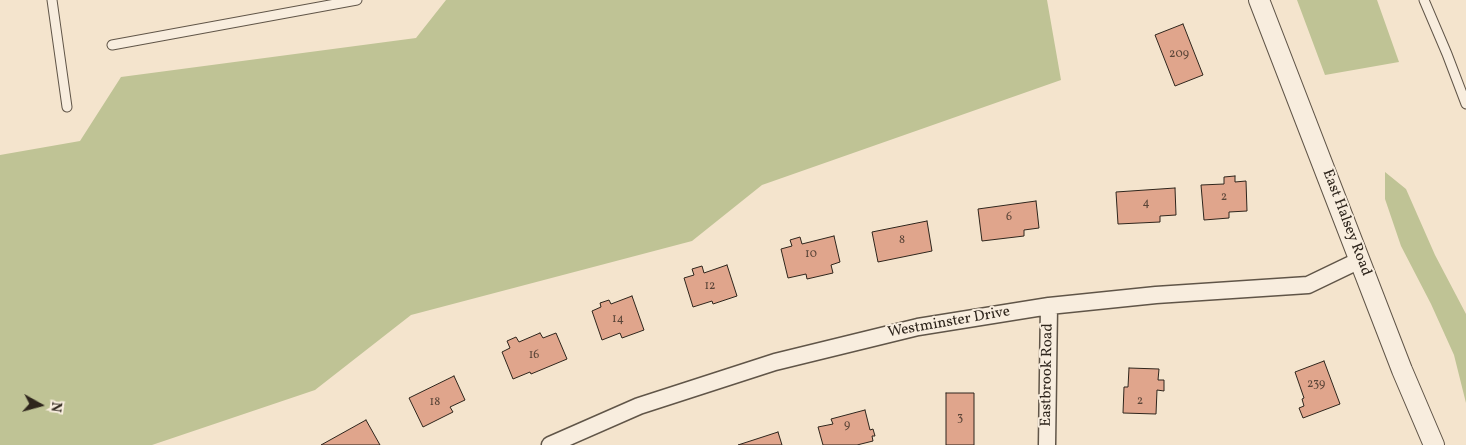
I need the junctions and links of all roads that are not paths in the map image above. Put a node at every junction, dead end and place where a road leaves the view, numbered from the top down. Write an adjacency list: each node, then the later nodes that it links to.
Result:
1 (52, 0): 7 (lane)
2 (357, 0): 5 (lane)
3 (1259, 0): 8 (street, East Halsey Road)
4 (1424, 0): 6 (lane)
5 (112, 45)
6 (1466, 104)
7 (67, 107)
8 (1360, 260): 9 (street, Westminster Drive); 12 (street, East Halsey Road)
9 (1049, 306): 10 (street, Westminster Drive); 11 (street, Eastbrook Road)
10 (550, 445)
11 (1047, 445)
12 (1434, 445)

